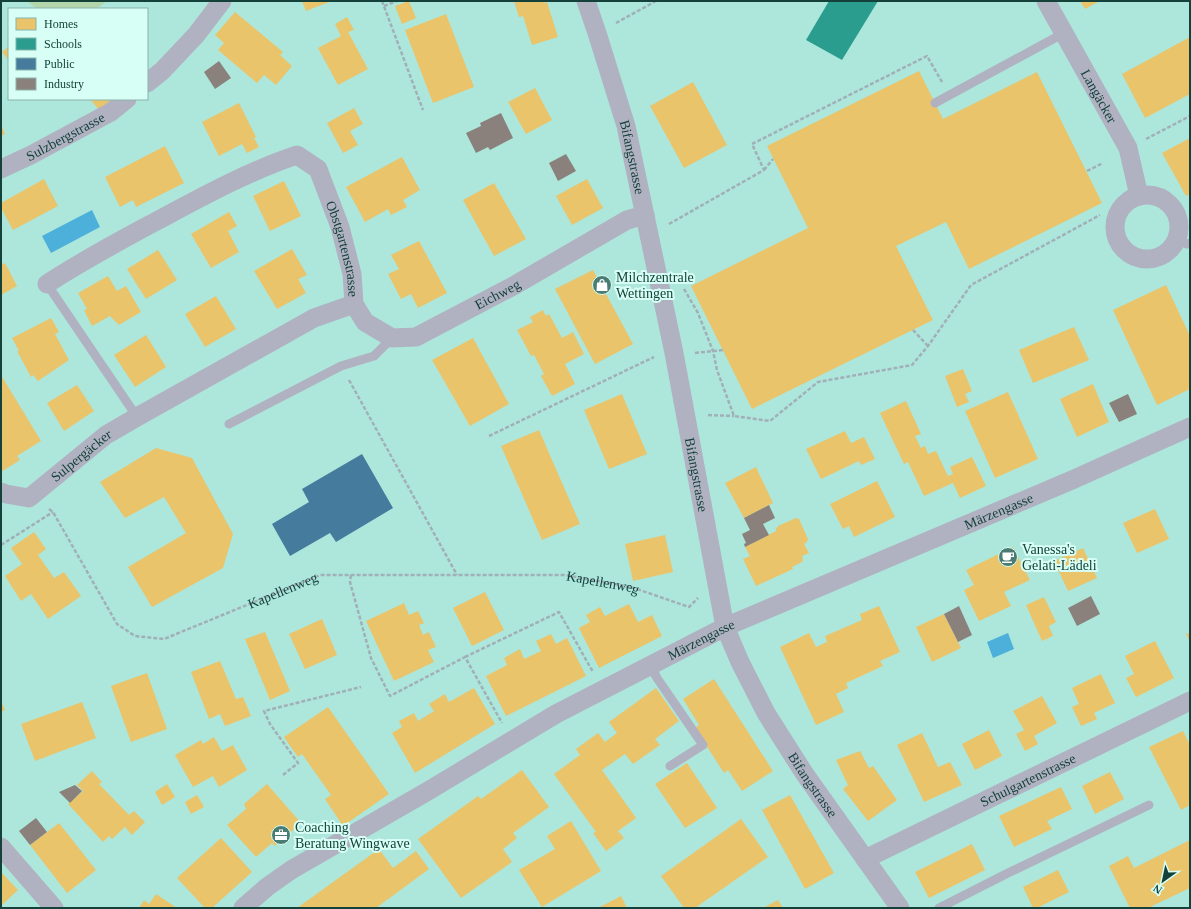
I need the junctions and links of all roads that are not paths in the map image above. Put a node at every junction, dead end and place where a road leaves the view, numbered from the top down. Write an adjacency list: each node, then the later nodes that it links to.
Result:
1 (222, 1): 5 (street)
2 (586, 1): 10 (street, Bifangstrasse)
3 (1046, 1): 4 (street, Langäcker)
4 (1064, 33): 7 (lane); 9 (street, Langäcker)
5 (148, 82)
6 (126, 100): 8 (street, Sulzbergstrasse)
7 (935, 103)
8 (1, 169)
9 (1139, 196): 11 (street); 11 (street)
10 (645, 215): 14 (street, Eichweg); 19 (street, Bifangstrasse)
11 (1184, 242)
12 (47, 284): 13 (street, Obstgartenstrasse); 15 (lane, Obstgartenstrasse)
13 (354, 304): 14 (street); 15 (street, Obstgartenstrasse)
14 (392, 338): 16 (lane)
15 (137, 417): 18 (street, Sulpergäcker)
16 (229, 424)
17 (1190, 427): 19 (street, Märzengasse)
18 (1, 492)
19 (725, 627): 20 (street, Märzengasse); 25 (street, Bifangstrasse)
20 (650, 665): 22 (lane); 27 (street, Märzengasse)
21 (1190, 701): 25 (street, Schulgartenstrasse)
22 (670, 766)
23 (1149, 805): 29 (lane)
24 (1, 847): 26 (street)
25 (865, 859): 28 (street, Bifangstrasse)
26 (54, 908)
27 (243, 908)
28 (900, 908)
29 (939, 908)

